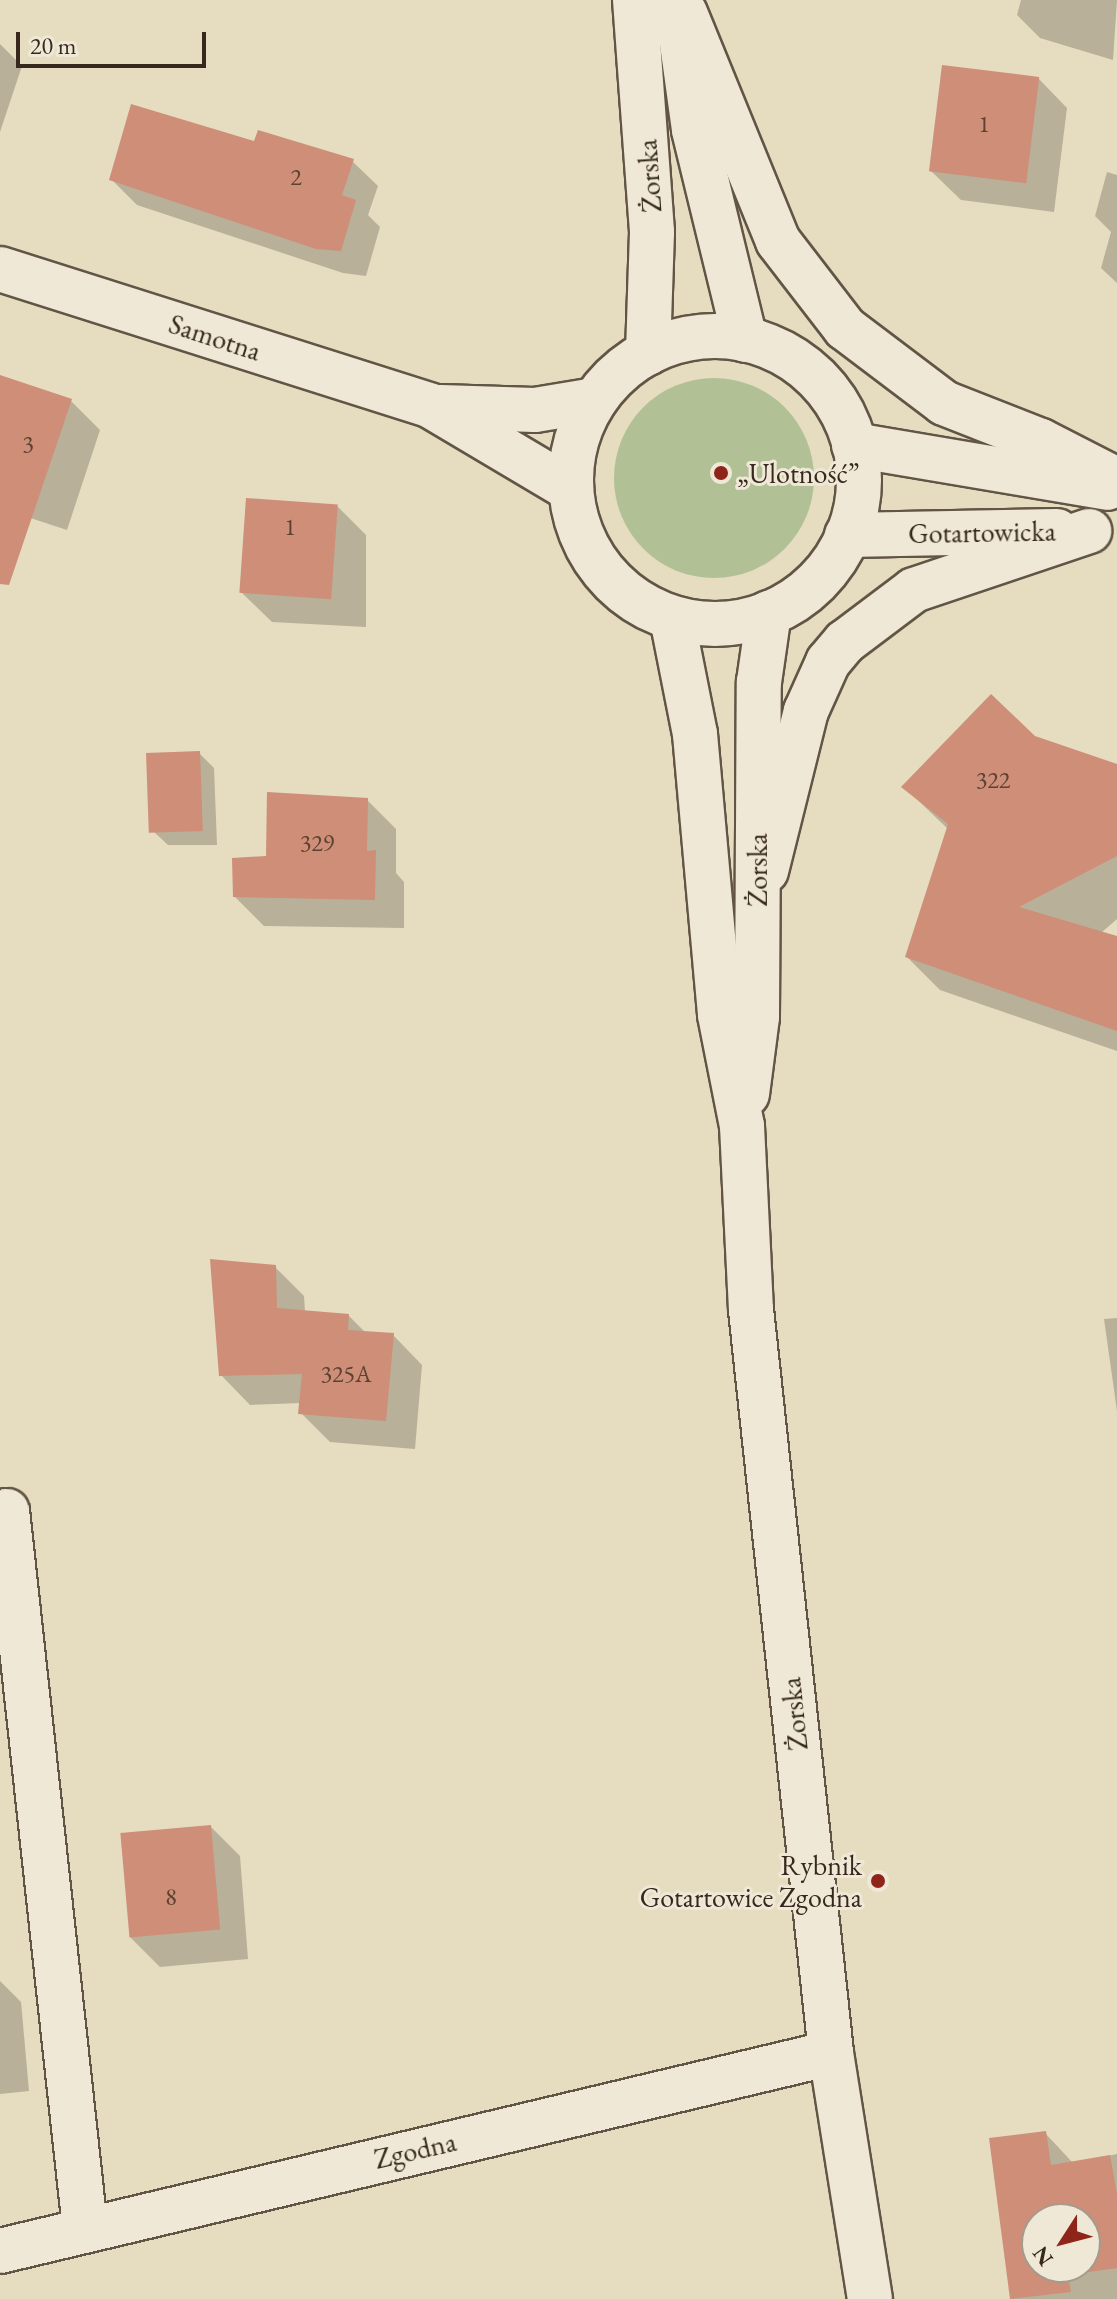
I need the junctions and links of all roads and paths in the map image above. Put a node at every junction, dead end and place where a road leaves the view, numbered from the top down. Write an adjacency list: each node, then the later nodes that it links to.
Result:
1 (635, 0): 5 (street, Żorska)
2 (678, 0): 4 (street, Żorska); 9 (street)
3 (0, 269): 7 (street, Samotna)
4 (745, 340): 5 (street); 8 (street)
5 (648, 353): 6 (street)
6 (595, 400): 7 (street, Samotna); 10 (street)
7 (431, 406): 10 (street, Samotna)
8 (854, 445): 11 (street, Gotartowicka); 13 (street)
9 (1117, 480)
10 (571, 489): 15 (street)
11 (1117, 490)
12 (1103, 533): 13 (street, Gotartowicka); 16 (street)
13 (847, 535): 14 (street)
14 (769, 613): 15 (street); 16 (street, Żorska)
15 (672, 618): 17 (street, Żorska)
16 (757, 911): 17 (street, Żorska)
17 (742, 1126): 19 (street, Żorska)
18 (7, 1511): 20 (street)
19 (831, 2053): 20 (street, Zgodna); 22 (street, Żorska)
20 (85, 2228): 21 (street, Zgodna)
21 (0, 2251)
22 (870, 2299)

